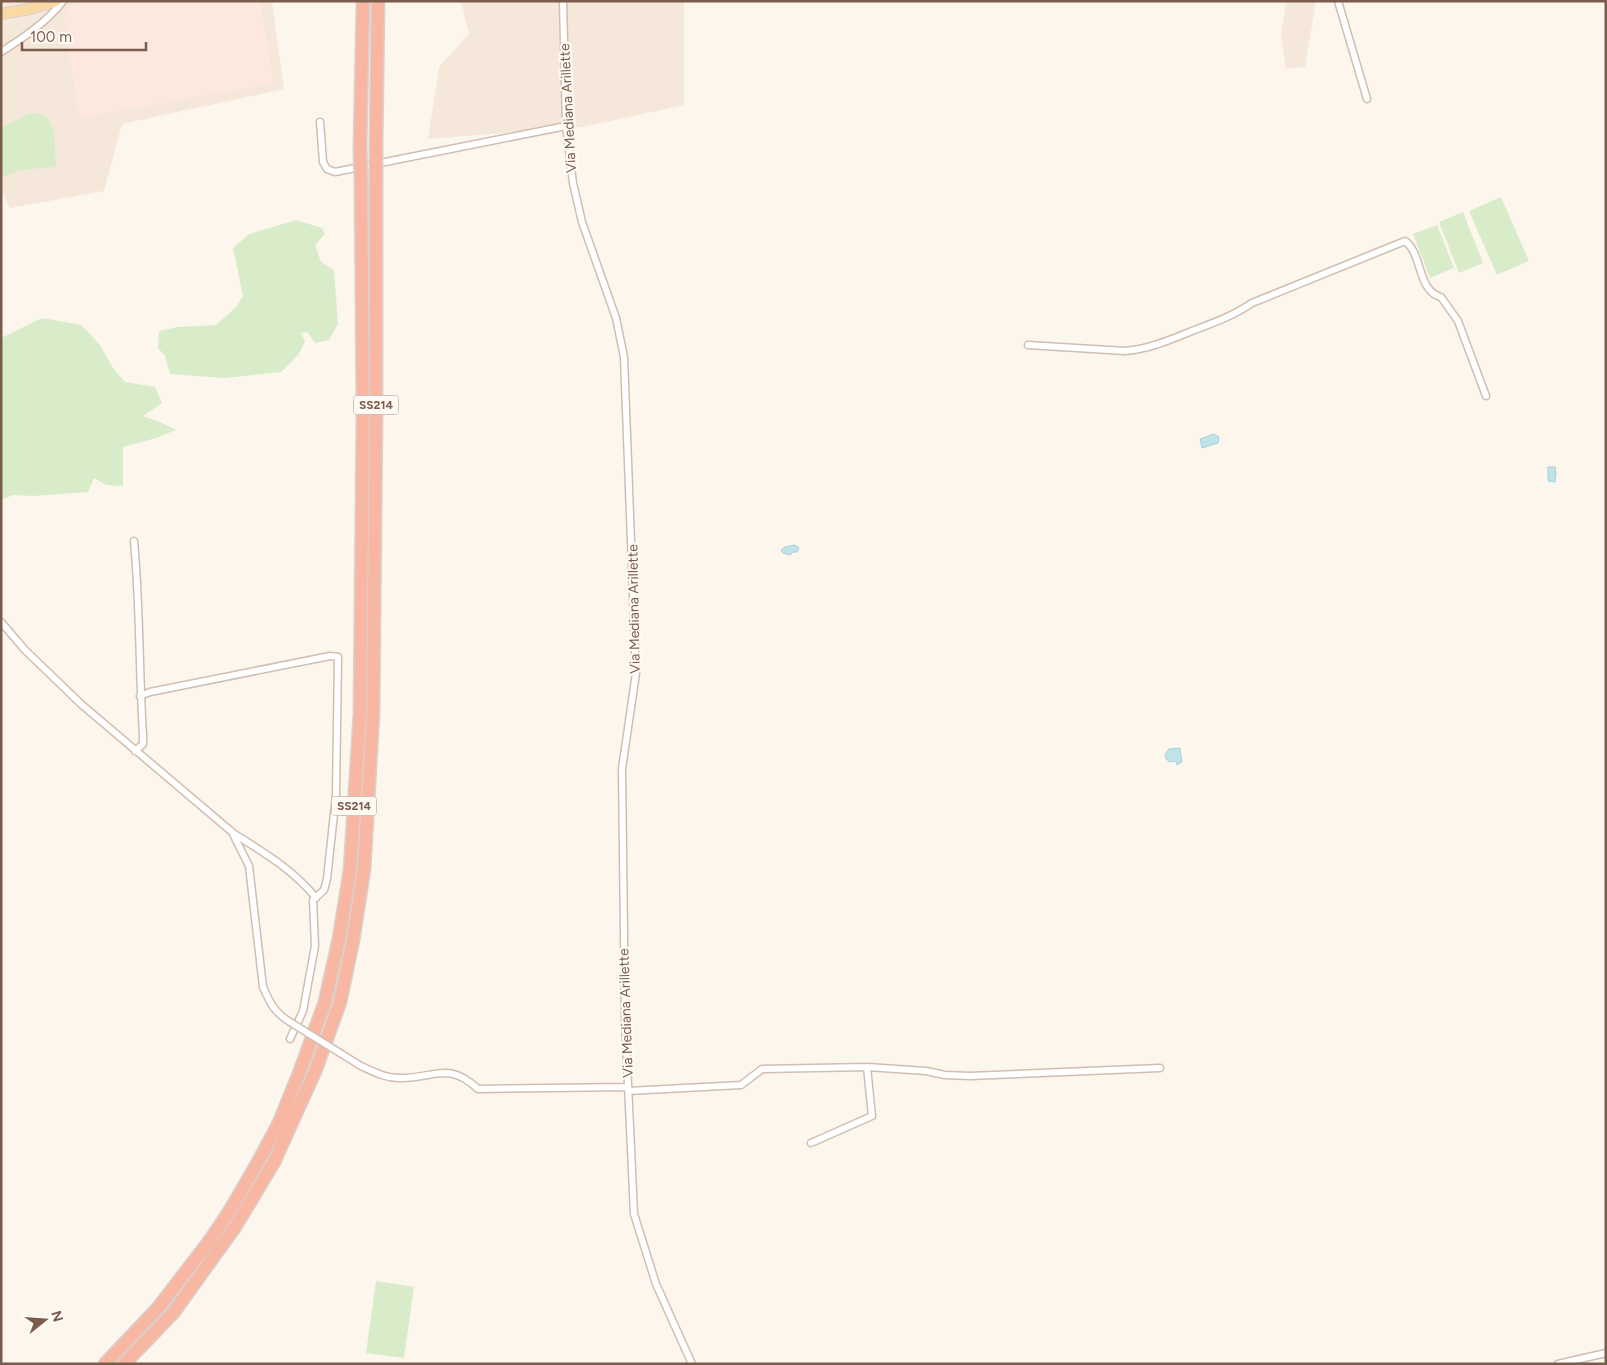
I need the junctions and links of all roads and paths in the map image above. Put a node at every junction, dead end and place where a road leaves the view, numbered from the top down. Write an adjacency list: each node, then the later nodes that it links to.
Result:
1 (56, 1): 7 (main road)
2 (63, 1): 8 (street)
3 (363, 1): 26 (highway, SS214, bridge)
4 (378, 1): 27 (highway, SS214, bridge)
5 (563, 1): 11 (street, Via Mediana Arillette)
6 (1338, 1): 9 (street)
7 (1, 14)
8 (1, 52)
9 (1367, 99)
10 (320, 122): 11 (street)
11 (566, 126): 23 (street, Via Mediana Arillette)
12 (1028, 346): 13 (street)
13 (1486, 396)
14 (134, 541): 16 (street)
15 (1, 622): 17 (street)
16 (140, 696): 17 (street); 19 (street)
17 (135, 750): 18 (street)
18 (232, 832): 19 (street); 23 (street, bridge)
19 (316, 898): 20 (street)
20 (290, 1039)
21 (867, 1067): 22 (street); 23 (street); 24 (street)
22 (1160, 1068)
23 (628, 1089): 28 (street, Via Mediana Arillette)
24 (811, 1143)
25 (1606, 1353): 29 (street)
26 (105, 1364)
27 (124, 1364)
28 (692, 1364)
29 (1558, 1364)

